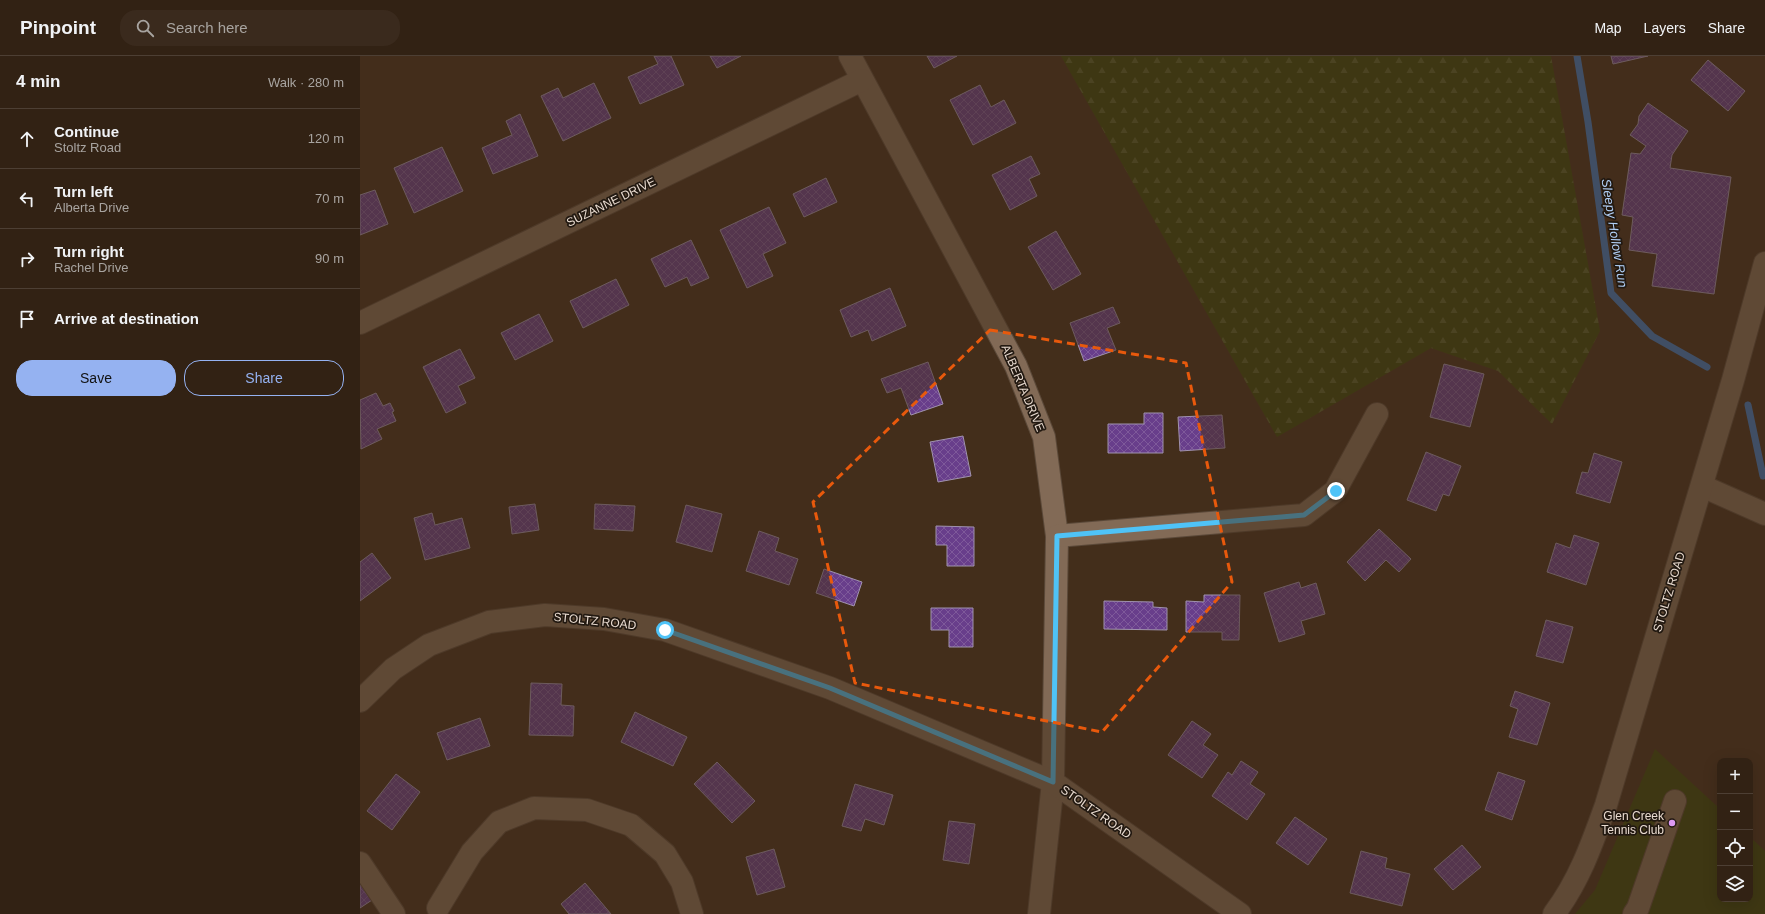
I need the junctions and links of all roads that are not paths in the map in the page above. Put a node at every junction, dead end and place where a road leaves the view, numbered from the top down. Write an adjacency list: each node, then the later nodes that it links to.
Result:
1 (850, 56): 2 (street, ALBERTA DRIVE)
2 (862, 80): 4 (street, SUZANNE DRIVE); 8 (street, ALBERTA DRIVE)
3 (1765, 263): 6 (street, STOLTZ ROAD)
4 (360, 324)
5 (1377, 414): 8 (street)
6 (1702, 486): 7 (street); 18 (street, STOLTZ ROAD)
7 (1765, 514)
8 (1057, 536): 10 (street, ALBERTA DRIVE)
9 (360, 701): 10 (street, STOLTZ ROAD)
10 (1053, 782): 16 (street, ALBERTA DRIVE); 17 (street, STOLTZ ROAD)
11 (1675, 801): 19 (street)
12 (360, 863): 14 (street)
13 (438, 908): 15 (street)
14 (394, 914)
15 (692, 914)
16 (1039, 914)
17 (1240, 914)
18 (1554, 914)
19 (1634, 914)

